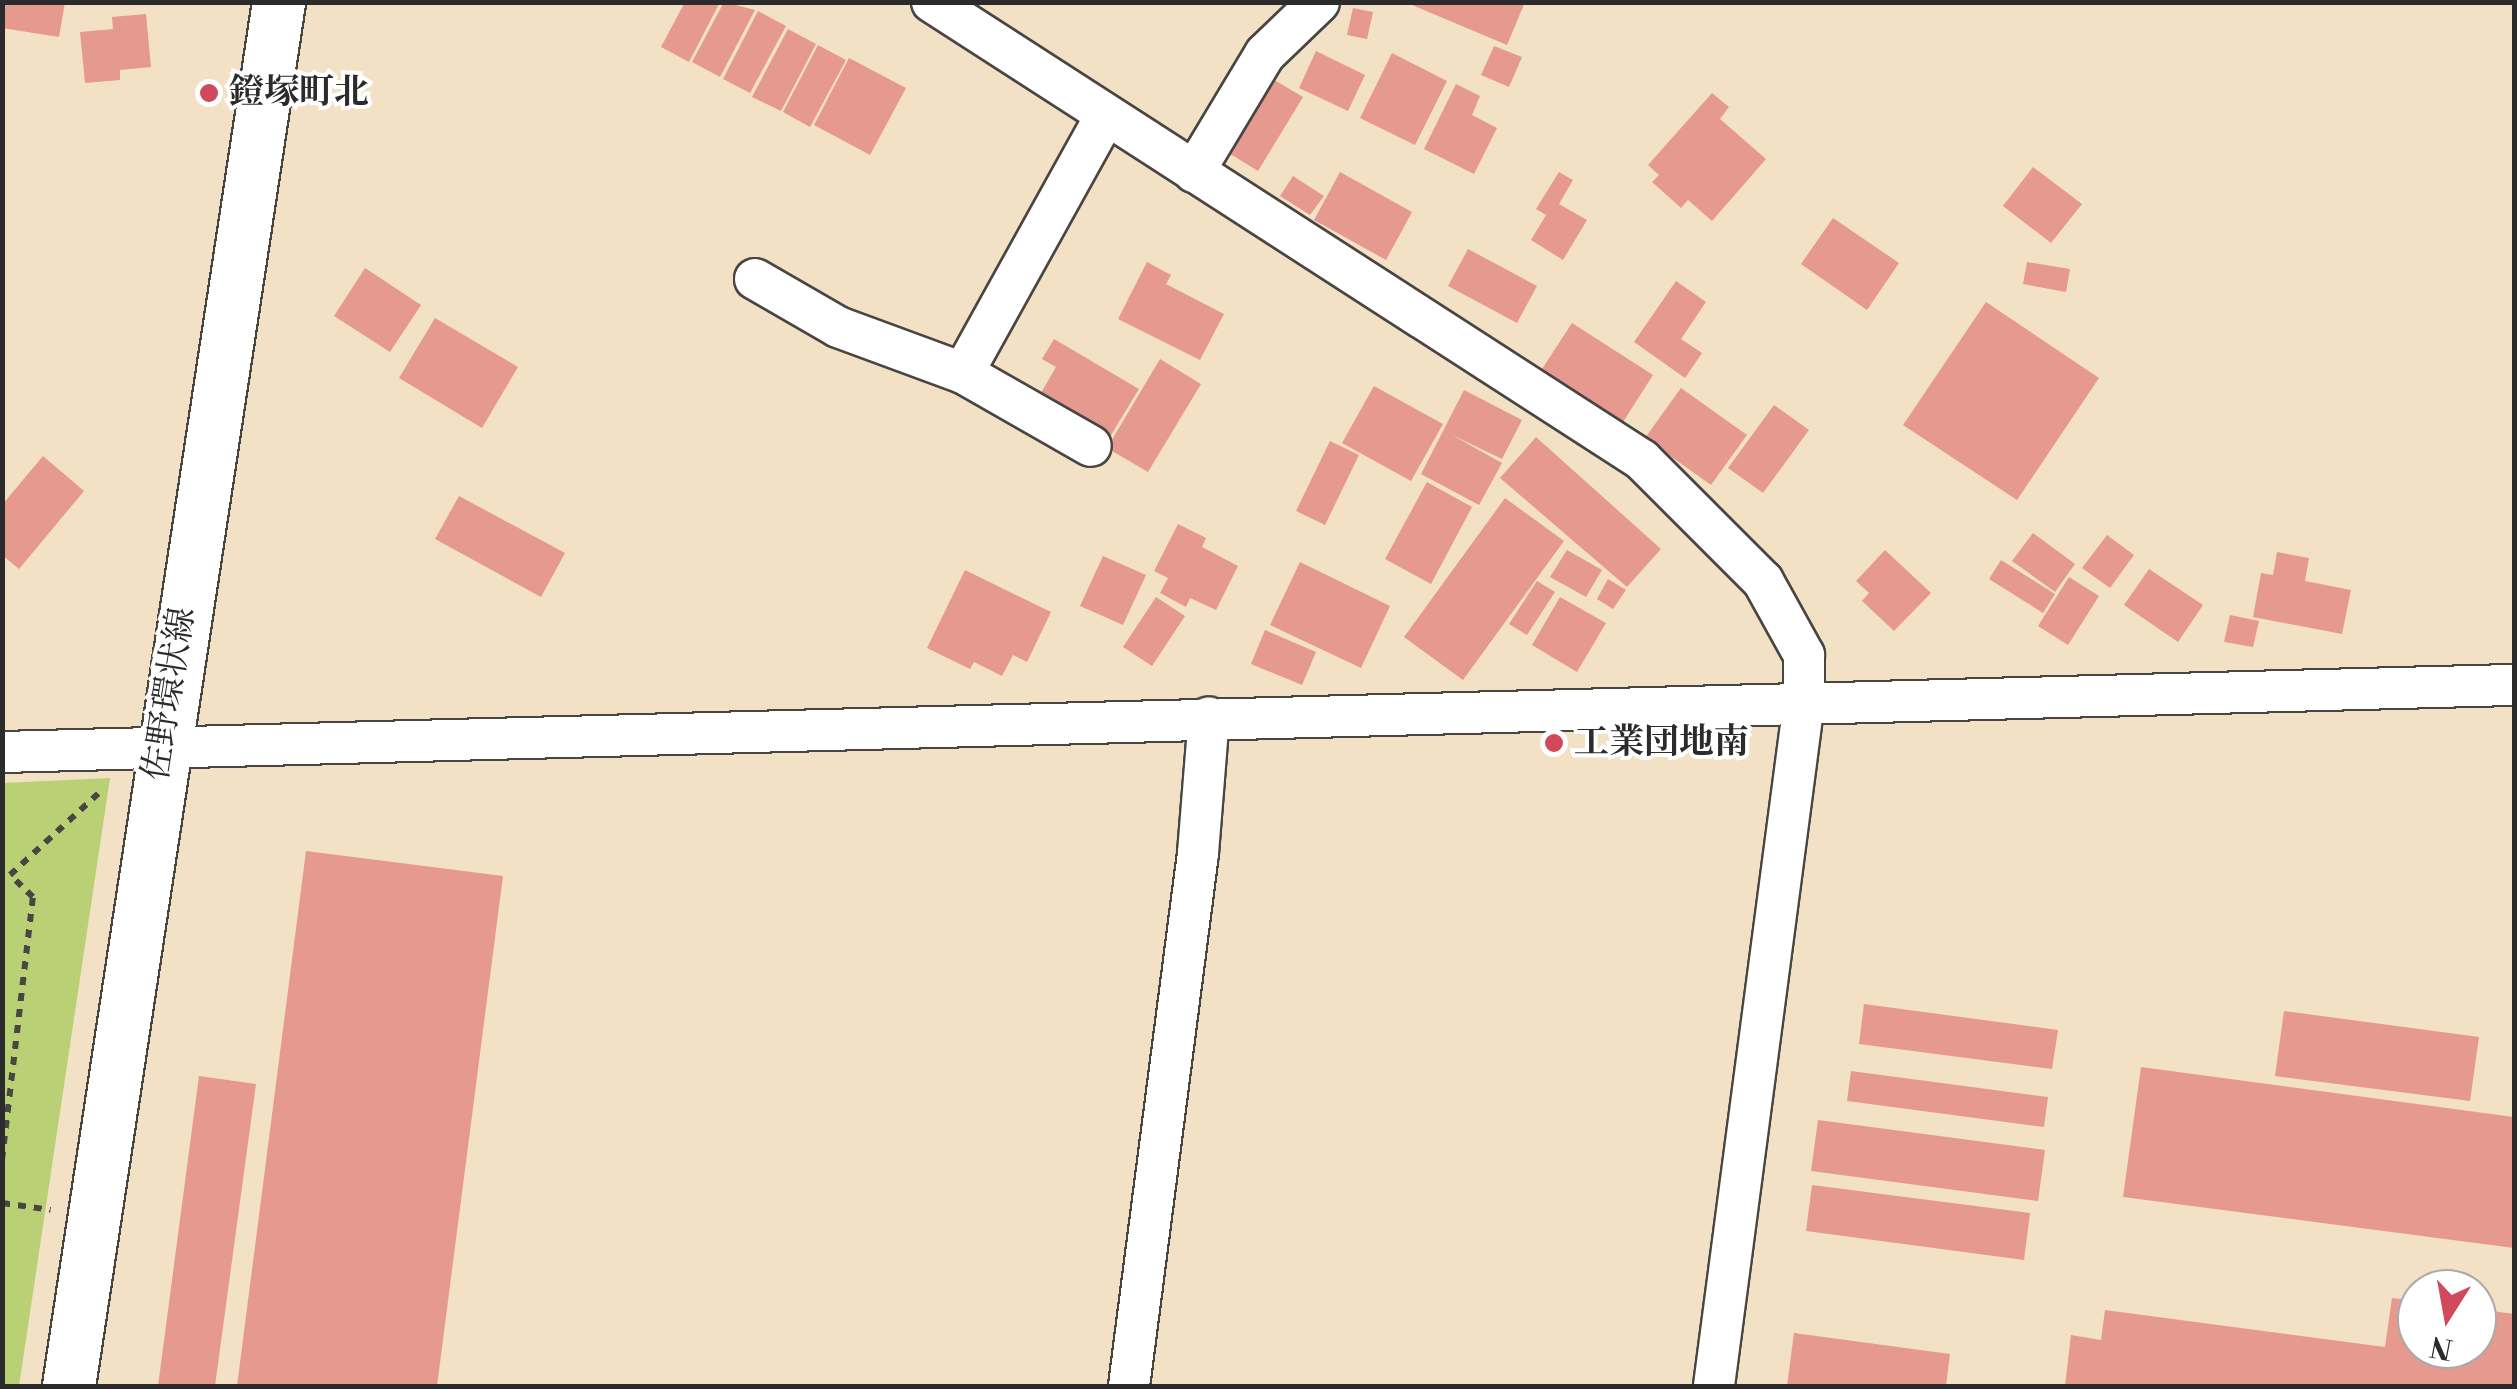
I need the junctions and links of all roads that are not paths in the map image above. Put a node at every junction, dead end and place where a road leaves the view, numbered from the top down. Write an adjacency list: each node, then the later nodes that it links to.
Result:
1 (279, 2): 12 (main road, 佐野環状線)
2 (932, 2): 4 (street)
3 (1319, 2): 5 (street)
4 (1106, 115): 5 (street); 7 (street)
5 (1194, 172): 10 (street)
6 (755, 280): 7 (street)
7 (963, 372): 8 (street)
8 (1091, 446)
9 (2514, 686): 10 (street)
10 (1804, 702): 11 (street); 16 (street)
11 (1208, 717): 12 (street); 15 (street)
12 (162, 747): 13 (street); 14 (main road, 佐野環状線)
13 (2, 752)
14 (68, 1386)
15 (1129, 1386)
16 (1714, 1386)

